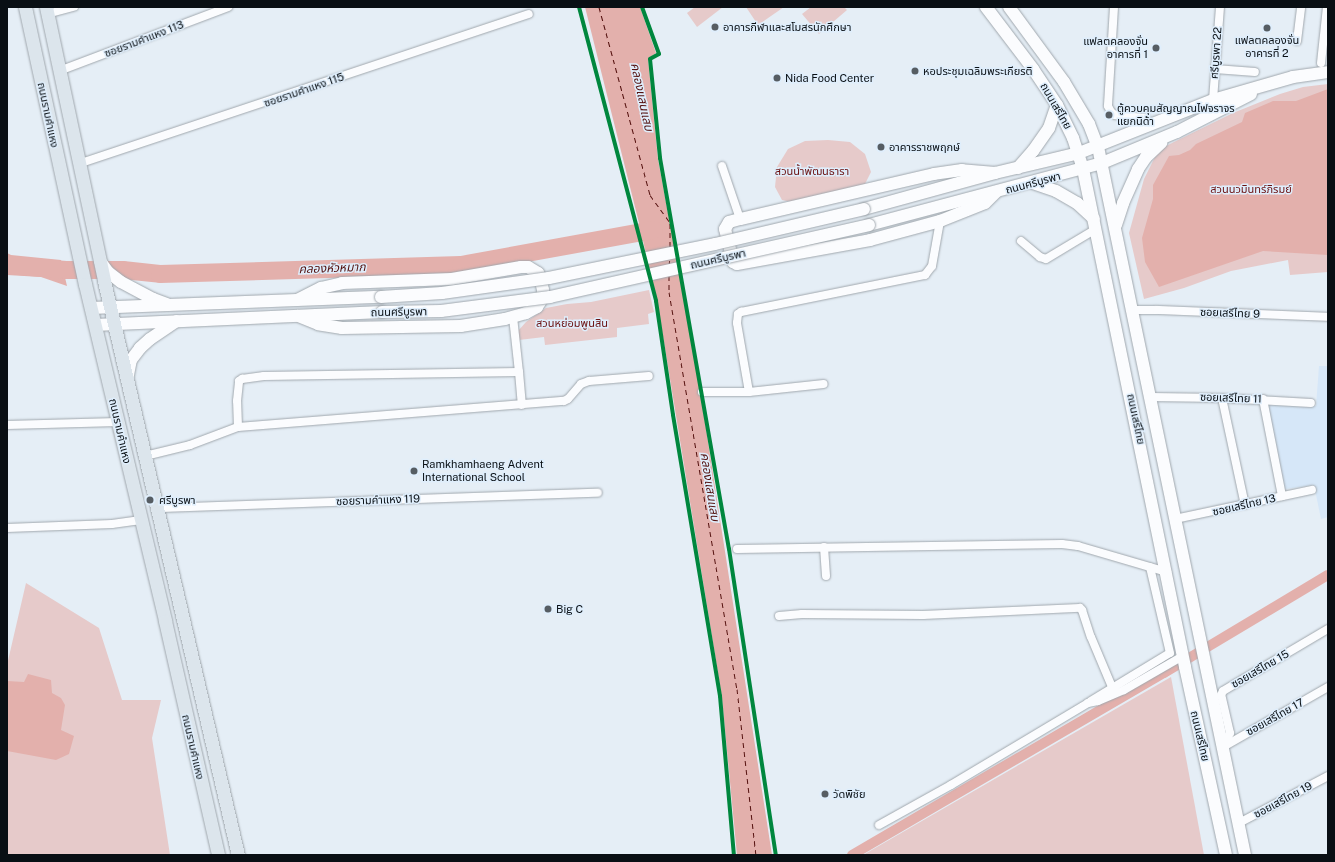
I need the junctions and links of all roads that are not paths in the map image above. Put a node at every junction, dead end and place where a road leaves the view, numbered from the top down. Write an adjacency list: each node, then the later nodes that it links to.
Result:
1 (25, 7): 41 (main road, ถนนรามคำแหง)
2 (74, 7): 10 (street)
3 (228, 7): 15 (street, ซอยรามคำแหง 113)
4 (986, 7): 19 (street, ถนนเสรีไทย)
5 (1009, 7): 22 (street, ถนนเสรีไทย)
6 (1114, 7): 20 (street)
7 (1220, 7): 14 (street, ศรีบูรพา 22)
8 (1301, 7): 12 (street)
9 (1327, 7): 13 (street)
10 (47, 11): 15 (main road, ถนนรามคำแหง)
11 (529, 14): 25 (street, ซอยรามคำแหง 115)
12 (1297, 41)
13 (1325, 68): 17 (street, ถนนศรีบูรพา)
14 (1215, 69): 16 (street); 18 (street, ศรีบูรพา 22)
15 (59, 71): 25 (main road, ถนนรามคำแหง)
16 (1255, 72)
17 (1268, 84): 18 (street, ถนนศรีบูรพา); 21 (street, ถนนศรีบูรพา)
18 (1213, 100): 22 (street, ถนนศรีบูรพา)
19 (1056, 105): 23 (street, ถนนเสรีไทย); 27 (street)
20 (1146, 118)
21 (1177, 132): 24 (street, ถนนศรีบูรพา); 35 (street)
22 (1098, 147): 23 (street, ถนนศรีบูรพา); 24 (street, ถนนเสรีไทย)
23 (1079, 153): 27 (street, ถนนศรีบูรพา); 28 (street, ถนนเสรีไทย)
24 (1102, 163): 28 (street, ถนนศรีบูรพา); 35 (street, ถนนเสรีไทย)
25 (78, 164): 37 (main road, ถนนรามคำแหง)
26 (722, 166): 32 (street)
27 (1018, 168): 29 (street, ถนนศรีบูรพา)
28 (1084, 169): 30 (street, ถนนศรีบูรพา); 34 (street, ถนนเสรีไทย)
29 (995, 173): 32 (street); 38 (street, ถนนศรีบูรพา, bridge)
30 (1033, 183): 31 (street, ถนนศรีบูรพา); 34 (street)
31 (996, 192): 33 (street); 43 (street, ถนนศรีบูรพา, bridge)
32 (740, 219): 33 (street)
33 (940, 221): 54 (street)
34 (1095, 224): 36 (street); 75 (street, ถนนเสรีไทย)
35 (1115, 228): 42 (street, ถนนเสรีไทย)
36 (1021, 241)
37 (100, 261): 39 (street); 40 (main road, ถนนรามคำแหง)
38 (297, 300): 39 (street, ถนนศรีบูรพา); 44 (street)
39 (174, 306): 40 (street, ถนนศรีบูรพา)
40 (110, 307): 41 (street, ถนนศรีบูรพา); 47 (main road, ถนนรามคำแหง)
41 (91, 308): 48 (main road, ถนนรามคำแหง)
42 (1132, 310): 45 (street, ซอยเสรีไทย 9); 55 (street, ถนนเสรีไทย)
43 (298, 316): 44 (street); 46 (street, ถนนศรีบูรพา)
44 (513, 317): 49 (street)
45 (1328, 317)
46 (178, 320): 47 (street, ถนนศรีบูรพา); 51 (street)
47 (114, 324): 48 (street, ถนนศรีบูรพา); 51 (main road, ถนนรามคำแหง)
48 (95, 326): 60 (main road, ถนนรามคำแหง)
49 (519, 372): 59 (street); 62 (street)
50 (649, 376): 59 (street)
51 (127, 380): 63 (main road, ถนนรามคำแหง)
52 (824, 384): 54 (street)
53 (702, 392): 54 (street)
54 (749, 392)
55 (1150, 397): 56 (street, ซอยเสรีไทย 11); 69 (street, ถนนเสรีไทย)
56 (1222, 398): 57 (street, ซอยเสรีไทย 11); 67 (street)
57 (1263, 399): 58 (street, ซอยเสรีไทย 11); 66 (street)
58 (1311, 403)
59 (522, 405): 62 (street)
60 (118, 422): 61 (street); 70 (main road, ถนนรามคำแหง)
61 (7, 425)
62 (238, 427): 63 (street)
63 (145, 456): 68 (main road, ถนนรามคำแหง)
64 (1312, 490): 66 (street, ซอยเสรีไทย 13)
65 (598, 493): 68 (street, ซอยรามคำแหง 119)
66 (1282, 496): 67 (street, ซอยเสรีไทย 13)
67 (1245, 505): 69 (street, ซอยเสรีไทย 13)
68 (158, 508): 88 (main road, ถนนรามคำแหง)
69 (1175, 519): 83 (street, ถนนเสรีไทย)
70 (141, 520): 71 (street); 87 (main road, ถนนรามคำแหง)
71 (7, 528)
72 (824, 548): 73 (street); 74 (street); 76 (street)
73 (737, 549)
74 (1150, 567): 75 (street); 80 (street)
75 (1167, 572): 79 (street, ถนนเสรีไทย)
76 (826, 576)
77 (779, 616): 80 (street)
78 (1328, 629): 83 (street, ซอยเสรีไทย 15)
79 (1183, 656): 82 (street); 89 (street, ถนนเสรีไทย)
80 (1112, 687): 82 (street)
81 (1328, 687): 83 (street, ซอยเสรีไทย 17)
82 (1088, 703): 86 (street)
83 (1222, 747): 85 (street, ถนนเสรีไทย)
84 (1328, 776): 85 (street, ซอยเสรีไทย 19)
85 (1238, 823): 90 (street, ถนนเสรีไทย)
86 (879, 825)
87 (218, 855)
88 (238, 855)
89 (1226, 855)
90 (1245, 855)

